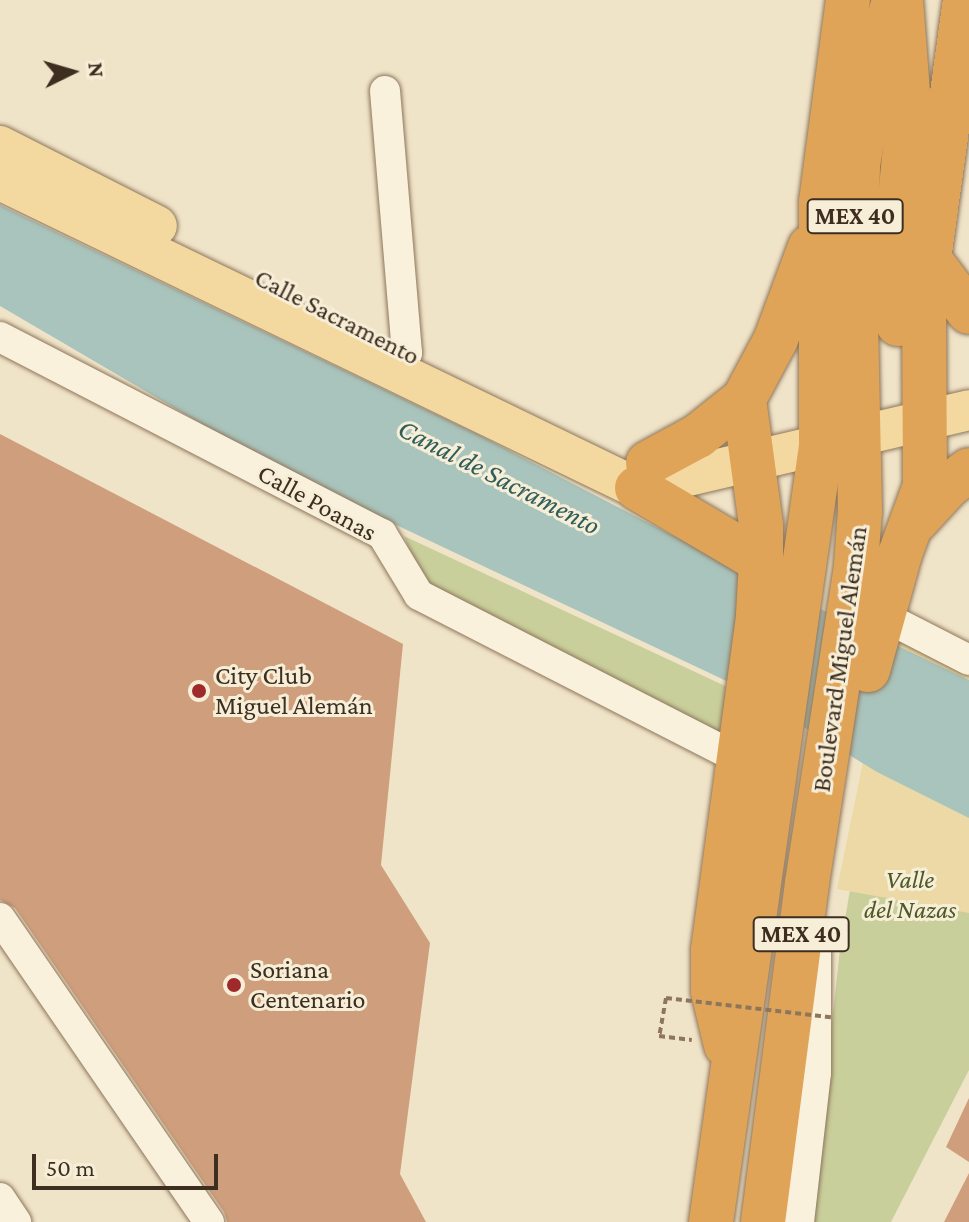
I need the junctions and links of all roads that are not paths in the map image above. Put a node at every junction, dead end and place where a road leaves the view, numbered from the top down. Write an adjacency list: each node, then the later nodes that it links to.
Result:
1 (848, 0): 9 (highway, Boulevard Miguel Alemán / MEX 40)
2 (894, 0): 18 (highway, Boulevard Miguel Alemán / MEX 40)
3 (901, 0): 10 (highway)
4 (947, 0): 10 (street)
5 (965, 0): 11 (highway)
6 (385, 91): 14 (street)
7 (0, 146): 14 (main road, Calle Sacramento)
8 (0, 180): 14 (main road, Calle Sacramento)
9 (821, 202): 15 (highway); 18 (highway, Boulevard Miguel Alemán / MEX 40)
10 (899, 209): 17 (highway)
11 (929, 259): 12 (highway); 17 (highway)
12 (969, 312)
13 (0, 337): 28 (street, Calle Poanas)
14 (402, 364): 21 (main road, Calle Sacramento)
15 (744, 399): 19 (highway); 21 (highway)
16 (969, 410): 17 (main road)
17 (914, 424): 18 (main road); 22 (highway)
18 (840, 441): 19 (main road); 24 (highway, Boulevard Miguel Alemán / MEX 40); 26 (highway, Boulevard Miguel Alemán / MEX 40)
19 (754, 462): 21 (main road); 23 (highway)
20 (969, 470): 22 (highway)
21 (654, 477): 23 (highway)
22 (914, 523): 25 (highway)
23 (761, 561): 24 (highway)
24 (777, 615): 28 (highway, Boulevard Miguel Alemán / MEX 40); 28 (highway)
25 (881, 615): 26 (highway); 27 (street)
26 (857, 656): 31 (highway, Boulevard Miguel Alemán / MEX 40)
27 (969, 660)
28 (757, 756): 34 (highway, Boulevard Miguel Alemán / MEX 40)
29 (0, 918): 33 (street)
30 (0, 1198): 32 (street)
31 (776, 1213)
32 (16, 1222)
33 (209, 1222)
34 (711, 1222)

